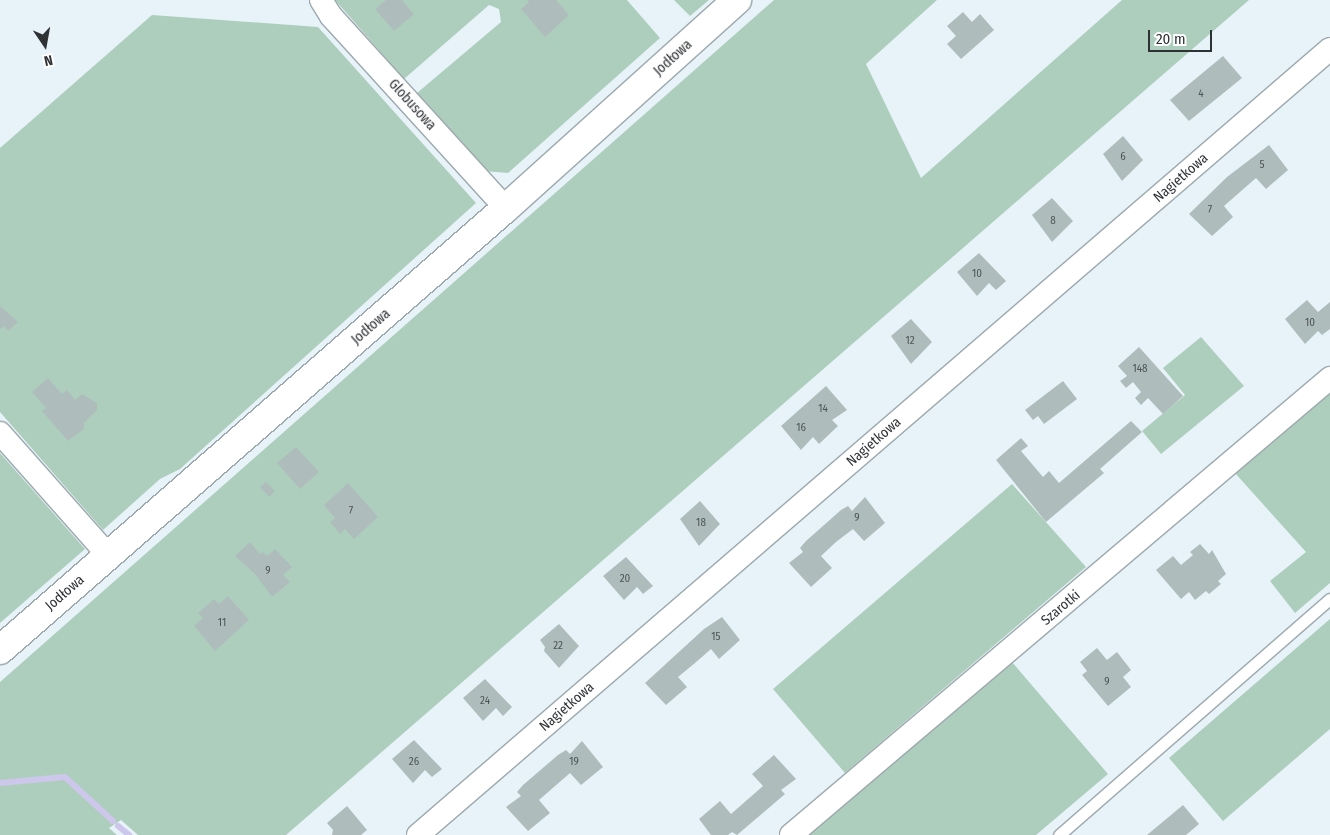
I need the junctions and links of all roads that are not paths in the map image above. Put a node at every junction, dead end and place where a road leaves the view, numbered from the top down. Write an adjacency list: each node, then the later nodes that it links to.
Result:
1 (321, 0): 4 (street, Globusowa)
2 (737, 0): 4 (street, Jodłowa)
3 (1330, 49): 10 (street, Nagietkowa)
4 (506, 208): 7 (street, Jodłowa)
5 (1330, 378): 11 (street, Szarotki)
6 (0, 433): 7 (street)
7 (108, 555): 9 (street, Jodłowa)
8 (1330, 599): 12 (lane)
9 (0, 650)
10 (418, 835)
11 (791, 835)
12 (1059, 835)

